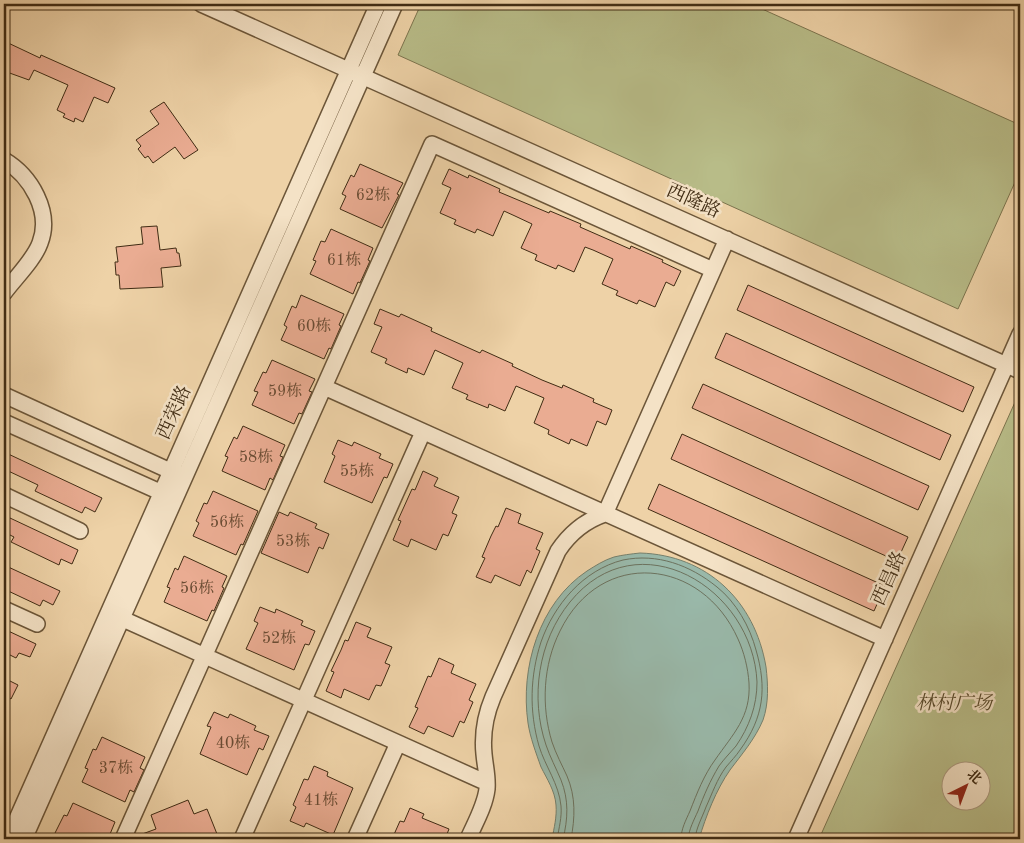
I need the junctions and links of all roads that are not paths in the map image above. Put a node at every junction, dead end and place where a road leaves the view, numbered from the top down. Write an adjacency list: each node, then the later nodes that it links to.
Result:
1 (201, 4): 4 (street, 西隆路)
2 (378, 4): 4 (street, 西荣路)
3 (394, 4): 4 (street, 西荣路)
4 (356, 73): 6 (street, 西隆路); 15 (street, 西荣路)
5 (4, 160): 8 (street)
6 (727, 240): 7 (street); 10 (street, 西隆路)
7 (713, 270): 11 (street); 18 (street)
8 (4, 293)
9 (1020, 334): 10 (street, 西昌路)
10 (1013, 368): 23 (street, 西昌路)
11 (324, 388): 14 (street); 24 (street)
12 (4, 396): 15 (street)
13 (4, 422): 17 (street)
14 (423, 432): 18 (street); 25 (street)
15 (178, 474): 17 (street, 西荣路)
16 (4, 495): 19 (street)
17 (168, 496): 21 (street, 西荣路)
18 (605, 514): 23 (street); 27 (street)
19 (80, 531)
20 (4, 609): 22 (street)
21 (115, 616): 24 (street); 28 (street, 西荣路); 29 (street, 西荣路)
22 (37, 624)
23 (885, 639): 34 (street, 西昌路)
24 (204, 656): 25 (street); 30 (street)
25 (303, 700): 26 (street); 31 (street)
26 (398, 743): 27 (street); 32 (street)
27 (487, 783): 33 (street)
28 (8, 839)
29 (24, 839)
30 (123, 839)
31 (242, 839)
32 (355, 839)
33 (468, 839)
34 (796, 839)

